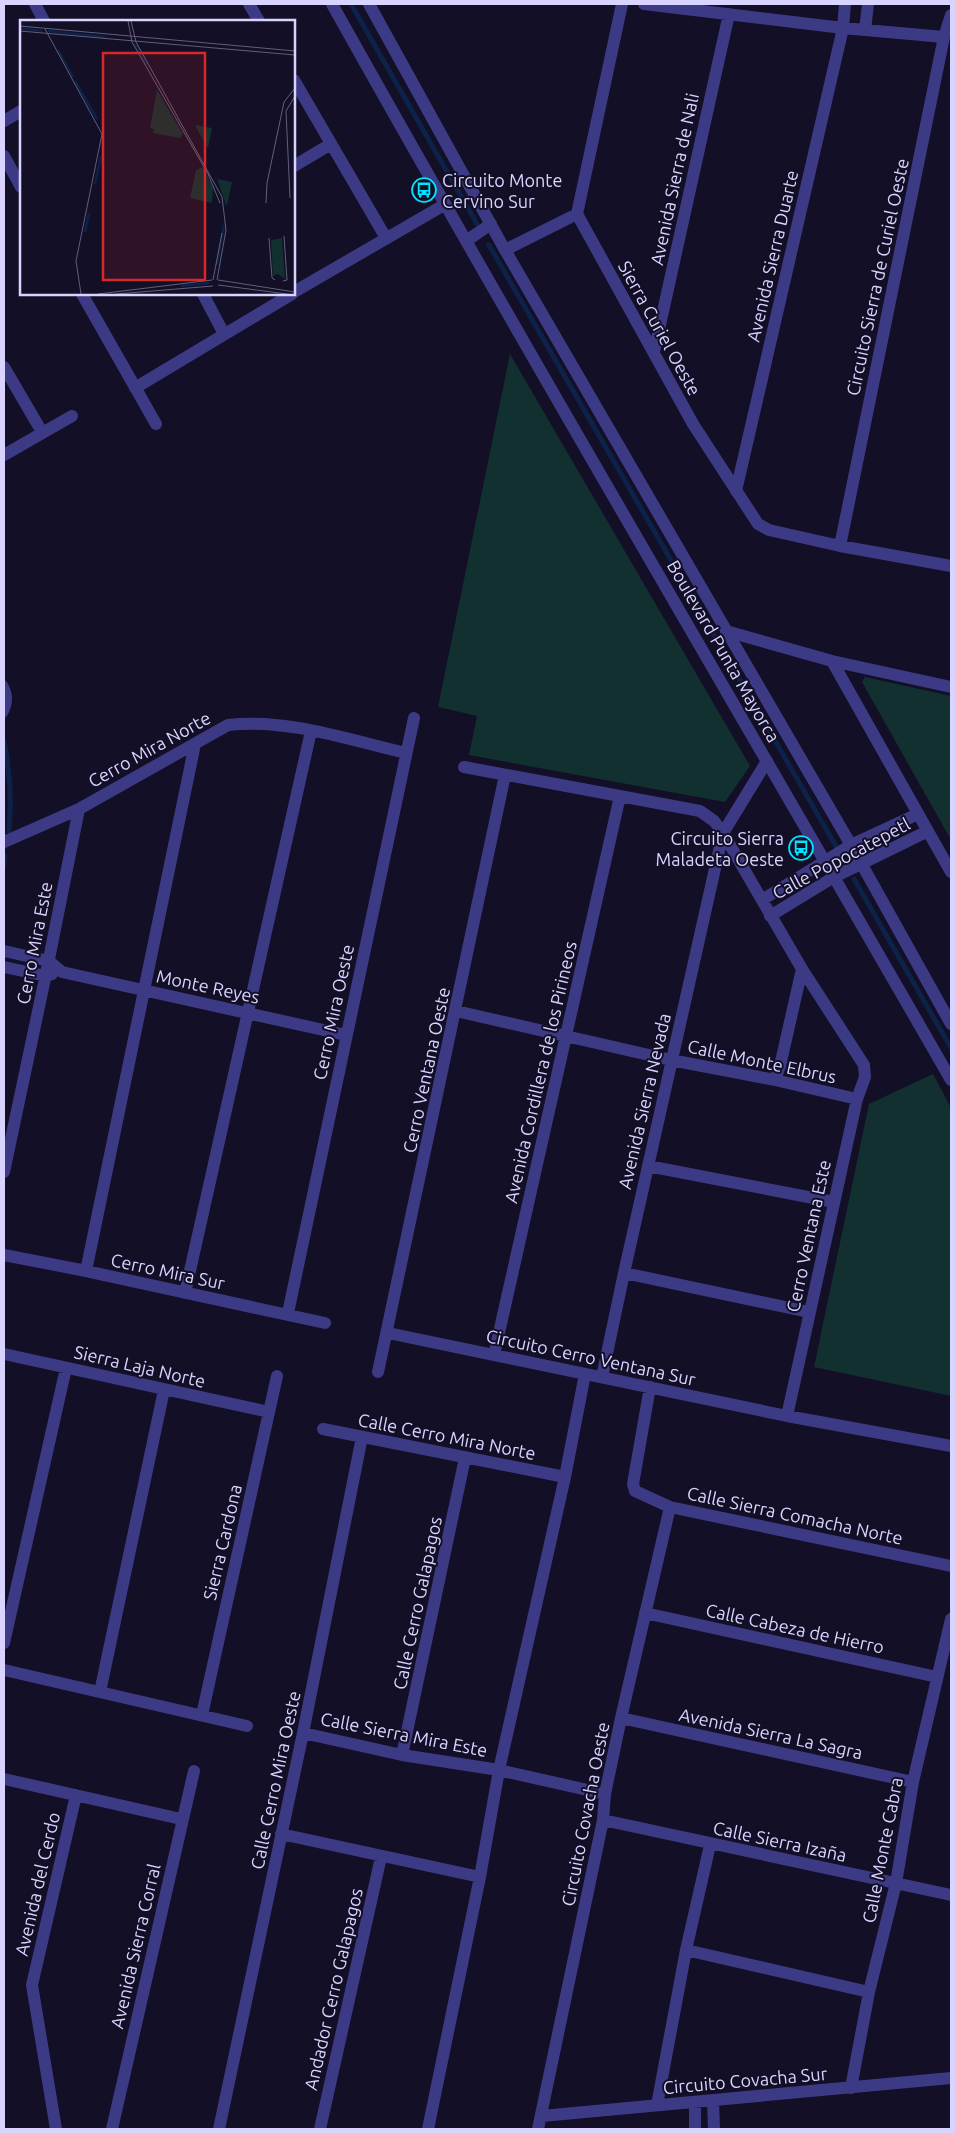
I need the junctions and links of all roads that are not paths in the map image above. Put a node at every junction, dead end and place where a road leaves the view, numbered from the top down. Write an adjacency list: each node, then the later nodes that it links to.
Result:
1 (35, 4): 11 (street)
2 (249, 4): 12 (street)
3 (332, 4): 23 (street, Boulevard Punta Mayorca)
4 (369, 4): 25 (street, Boulevard Punta Mayorca)
5 (622, 4): 24 (street)
6 (644, 4): 9 (street)
7 (845, 4): 13 (street, Avenida Sierra Duarte)
8 (868, 4): 14 (street)
9 (729, 14): 13 (street); 34 (street, Avenida Sierra de Nali)
10 (951, 15): 15 (street, Circuito Sierra de Curiel Oeste)
11 (43, 20)
12 (258, 20)
13 (843, 28): 14 (street); 41 (street, Avenida Sierra Duarte)
14 (866, 30): 15 (street)
15 (944, 37): 42 (street, Circuito Sierra de Curiel Oeste)
16 (295, 82): 19 (street)
17 (20, 112): 18 (street)
18 (4, 121)
19 (332, 144): 21 (street); 26 (street)
20 (4, 156): 22 (street)
21 (295, 165)
22 (20, 185)
23 (444, 205): 26 (street); 27 (street, Boulevard Punta Mayorca)
24 (576, 214): 28 (street); 34 (street, Sierra Curiel Oeste)
25 (491, 224): 27 (street); 28 (street, Boulevard Punta Mayorca)
26 (386, 238): 29 (street)
27 (466, 241): 53 (street, Boulevard Punta Mayorca)
28 (505, 250): 44 (street, Boulevard Punta Mayorca)
29 (295, 292)
30 (83, 295): 36 (street)
31 (204, 295): 33 (street)
32 (290, 295): 33 (street)
33 (224, 334): 36 (street)
34 (654, 352): 41 (street, Sierra Curiel Oeste)
35 (4, 367): 39 (street)
36 (135, 388): 38 (street)
37 (72, 416): 39 (street)
38 (156, 424)
39 (42, 432): 40 (street)
40 (4, 455)
41 (736, 491): 42 (street, Sierra Curiel Oeste)
42 (840, 546): 43 (street)
43 (950, 562)
44 (726, 631): 45 (street); 62 (street, Boulevard Punta Mayorca)
45 (832, 661): 47 (street); 58 (street)
46 (4, 684): 48 (lane)
47 (951, 687)
48 (4, 714)
49 (414, 718): 52 (street, Cerro Mira Oeste)
50 (311, 731): 51 (street, Cerro Mira Norte); 52 (street, Cerro Mira Norte); 77 (street)
51 (195, 744): 57 (street, Cerro Mira Norte); 75 (street)
52 (406, 753): 79 (street, Cerro Mira Oeste)
53 (767, 761): 60 (street, Avenida Sierra Nevada); 63 (street, Boulevard Punta Mayorca)
54 (464, 767): 55 (street)
55 (505, 775): 56 (street); 76 (street, Cerro Ventana Oeste)
56 (620, 796): 60 (street); 80 (street, Avenida Cordillera de los Pirineos)
57 (79, 809): 61 (street, Cerro Mira Norte); 70 (street, Cerro Mira Este)
58 (918, 814): 59 (street); 62 (street, Calle Popocatepetl)
59 (928, 831): 64 (street, Calle Popocatepetl); 65 (street)
60 (723, 833): 67 (street); 81 (street, Avenida Sierra Nevada)
61 (4, 842)
62 (851, 845): 63 (street, Calle Popocatepetl); 64 (street, Boulevard Punta Mayorca)
63 (826, 861): 66 (street, Boulevard Punta Mayorca); 67 (street, Calle Popocatepetl)
64 (862, 864): 66 (street, Calle Popocatepetl); 78 (street, Boulevard Punta Mayorca)
65 (951, 872)
66 (834, 877): 68 (street, Calle Popocatepetl); 83 (street, Boulevard Punta Mayorca)
67 (762, 900): 68 (street)
68 (770, 916): 72 (street)
69 (4, 951): 70 (street, Monte Reyes)
70 (49, 961): 73 (street, Monte Reyes); 74 (street, Cerro Mira Este)
71 (4, 967): 74 (street, Monte Reyes)
72 (802, 969): 82 (street); 84 (street, Cerro Ventana Este)
73 (62, 972): 74 (street, Monte Reyes); 75 (street, Monte Reyes)
74 (46, 976): 86 (street, Cerro Mira Este)
75 (145, 990): 77 (street, Monte Reyes); 89 (street)
76 (456, 1011): 80 (street, Calle Monte Elbrus); 95 (street, Cerro Ventana Oeste)
77 (249, 1013): 79 (street, Monte Reyes); 91 (street)
78 (951, 1024)
79 (346, 1035): 93 (street, Cerro Mira Oeste)
80 (566, 1036): 81 (street, Calle Monte Elbrus); 97 (street, Avenida Cordillera de los Pirineos)
81 (671, 1060): 82 (street, Calle Monte Elbrus); 85 (street, Avenida Sierra Nevada)
82 (775, 1080): 84 (street, Calle Monte Elbrus)
83 (951, 1080)
84 (857, 1099): 87 (street, Cerro Ventana Este)
85 (648, 1166): 87 (street); 90 (street, Avenida Sierra Nevada)
86 (4, 1172)
87 (834, 1202): 92 (street, Cerro Ventana Este)
88 (4, 1255): 89 (street, Cerro Mira Sur)
89 (86, 1271): 91 (street, Cerro Mira Sur)
90 (624, 1273): 92 (street); 102 (street, Avenida Sierra Nevada)
91 (185, 1293): 93 (street, Cerro Mira Sur)
92 (810, 1312): 106 (street, Cerro Ventana Este)
93 (288, 1313): 94 (street, Cerro Mira Sur)
94 (325, 1323)
95 (388, 1333): 97 (street, Circuito Cerro Ventana Sur); 99 (street, Cerro Ventana Oeste)
96 (4, 1354): 98 (street, Sierra Laja Norte)
97 (494, 1355): 100 (street, Circuito Cerro Ventana Sur)
98 (66, 1368): 104 (street, Sierra Laja Norte); 116 (street)
99 (378, 1372)
100 (585, 1374): 102 (street, Circuito Cerro Ventana Sur); 111 (street)
101 (277, 1376): 105 (street, Sierra Cardona)
102 (602, 1377): 103 (street, Circuito Cerro Ventana Sur)
103 (650, 1387): 106 (street, Circuito Cerro Ventana Sur); 112 (street, Calle Sierra Comacha Norte)
104 (164, 1390): 105 (street, Sierra Laja Norte); 119 (street)
105 (269, 1412): 120 (street, Sierra Cardona)
106 (786, 1416): 109 (street, Circuito Cerro Ventana Sur)
107 (323, 1429): 108 (street, Calle Cerro Mira Norte)
108 (362, 1437): 110 (street, Calle Cerro Mira Norte); 123 (street, Calle Cerro Mira Oeste)
109 (951, 1446)
110 (465, 1458): 111 (street, Calle Cerro Mira Norte); 124 (street, Calle Cerro Galapagos)
111 (565, 1477): 125 (street)
112 (670, 1506): 113 (street, Calle Sierra Comacha Norte); 114 (street, Circuito Covacha Oeste)
113 (951, 1566)
114 (645, 1613): 118 (street, Calle Cabeza de Hierro); 121 (street, Circuito Covacha Oeste)
115 (951, 1619): 118 (street, Calle Monte Cabra)
116 (4, 1643)
117 (4, 1670): 119 (street)
118 (937, 1677): 128 (street, Calle Monte Cabra)
119 (100, 1692): 120 (street)
120 (202, 1716): 122 (street)
121 (621, 1718): 128 (street, Avenida Sierra La Sagra); 129 (street, Circuito Covacha Oeste)
122 (248, 1726)
123 (303, 1733): 124 (street, Calle Sierra Mira Este); 133 (street, Calle Cerro Mira Oeste)
124 (402, 1755): 125 (street, Calle Sierra Mira Este)
125 (499, 1770): 129 (street, Calle Sierra Mira Este); 136 (street)
126 (194, 1771): 131 (street, Avenida Sierra Corral)
127 (4, 1779): 130 (street)
128 (913, 1782): 137 (street, Calle Monte Cabra)
129 (605, 1794): 132 (street, Circuito Covacha Oeste)
130 (76, 1796): 131 (street); 147 (street, Avenida del Cerdo)
131 (182, 1819): 148 (street, Avenida Sierra Corral)
132 (603, 1820): 134 (street, Calle Sierra Izaña); 146 (street, Circuito Covacha Oeste)
133 (281, 1834): 135 (street); 149 (street, Calle Cerro Mira Oeste)
134 (710, 1845): 137 (street, Calle Sierra Izaña); 139 (street)
135 (381, 1857): 136 (street); 150 (street, Andador Cerro Galapagos)
136 (480, 1878): 151 (street)
137 (896, 1884): 138 (street, Calle Sierra Izaña); 140 (street, Calle Monte Cabra)
138 (951, 1895)
139 (686, 1950): 140 (street); 145 (street)
140 (870, 1992): 142 (street, Calle Monte Cabra)
141 (951, 2078): 142 (street, Circuito Covacha Sur)
142 (851, 2088): 143 (street, Circuito Covacha Sur)
143 (713, 2100): 144 (street, Circuito Covacha Sur); 154 (street)
144 (695, 2102): 145 (street, Circuito Covacha Sur); 153 (street)
145 (657, 2105): 146 (street, Circuito Covacha Sur)
146 (542, 2116): 152 (street, Circuito Covacha Oeste)
147 (56, 2129)
148 (112, 2129)
149 (220, 2129)
150 (320, 2129)
151 (428, 2129)
152 (538, 2129)
153 (695, 2129)
154 (714, 2129)

